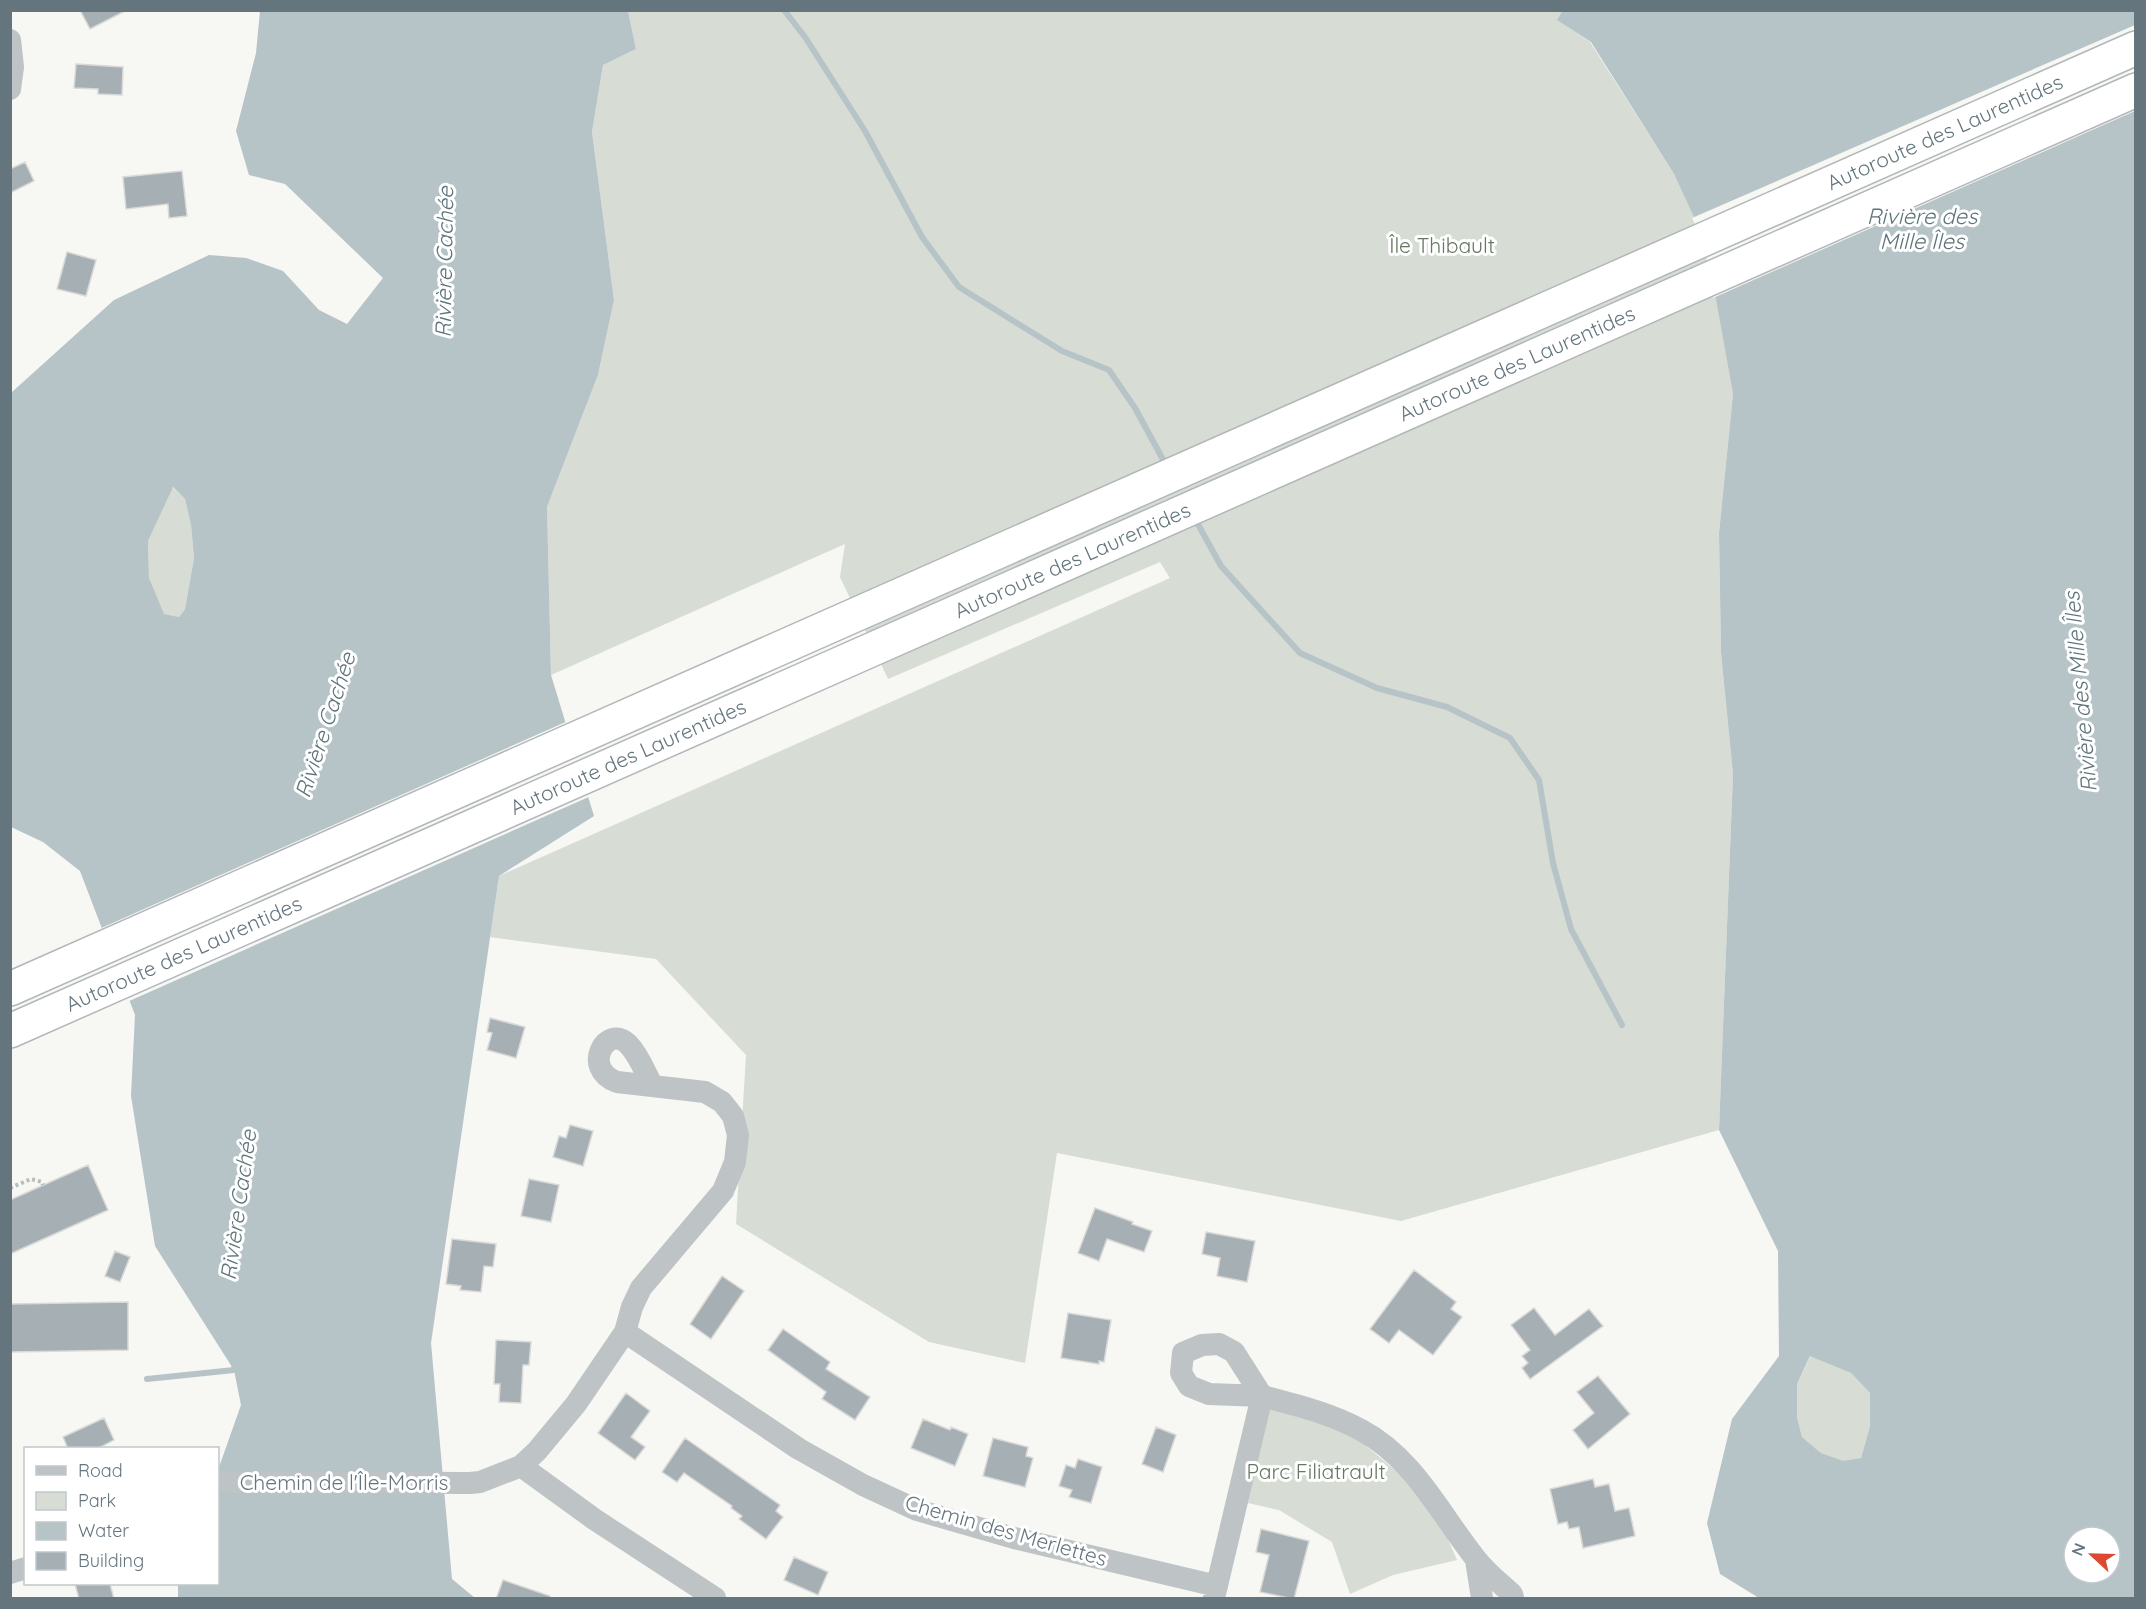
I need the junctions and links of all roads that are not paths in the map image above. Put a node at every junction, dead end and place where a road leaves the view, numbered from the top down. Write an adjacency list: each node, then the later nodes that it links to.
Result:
1 (10, 40): 3 (street)
2 (2136, 48): 5 (highway, Autoroute des Laurentides)
3 (10, 89)
4 (2136, 90): 6 (highway, Autoroute des Laurentides)
5 (17, 986)
6 (25, 1025)
7 (652, 1085): 8 (street)
8 (625, 1332): 9 (street); 12 (street, Chemin des Merlettes)
9 (521, 1466): 10 (street, Chemin de l'Île-Morris); 13 (street)
10 (219, 1482)
11 (1476, 1560): 12 (street); 14 (street); 15 (street)
12 (1216, 1592)
13 (715, 1599)
14 (1482, 1599)
15 (1514, 1599)

